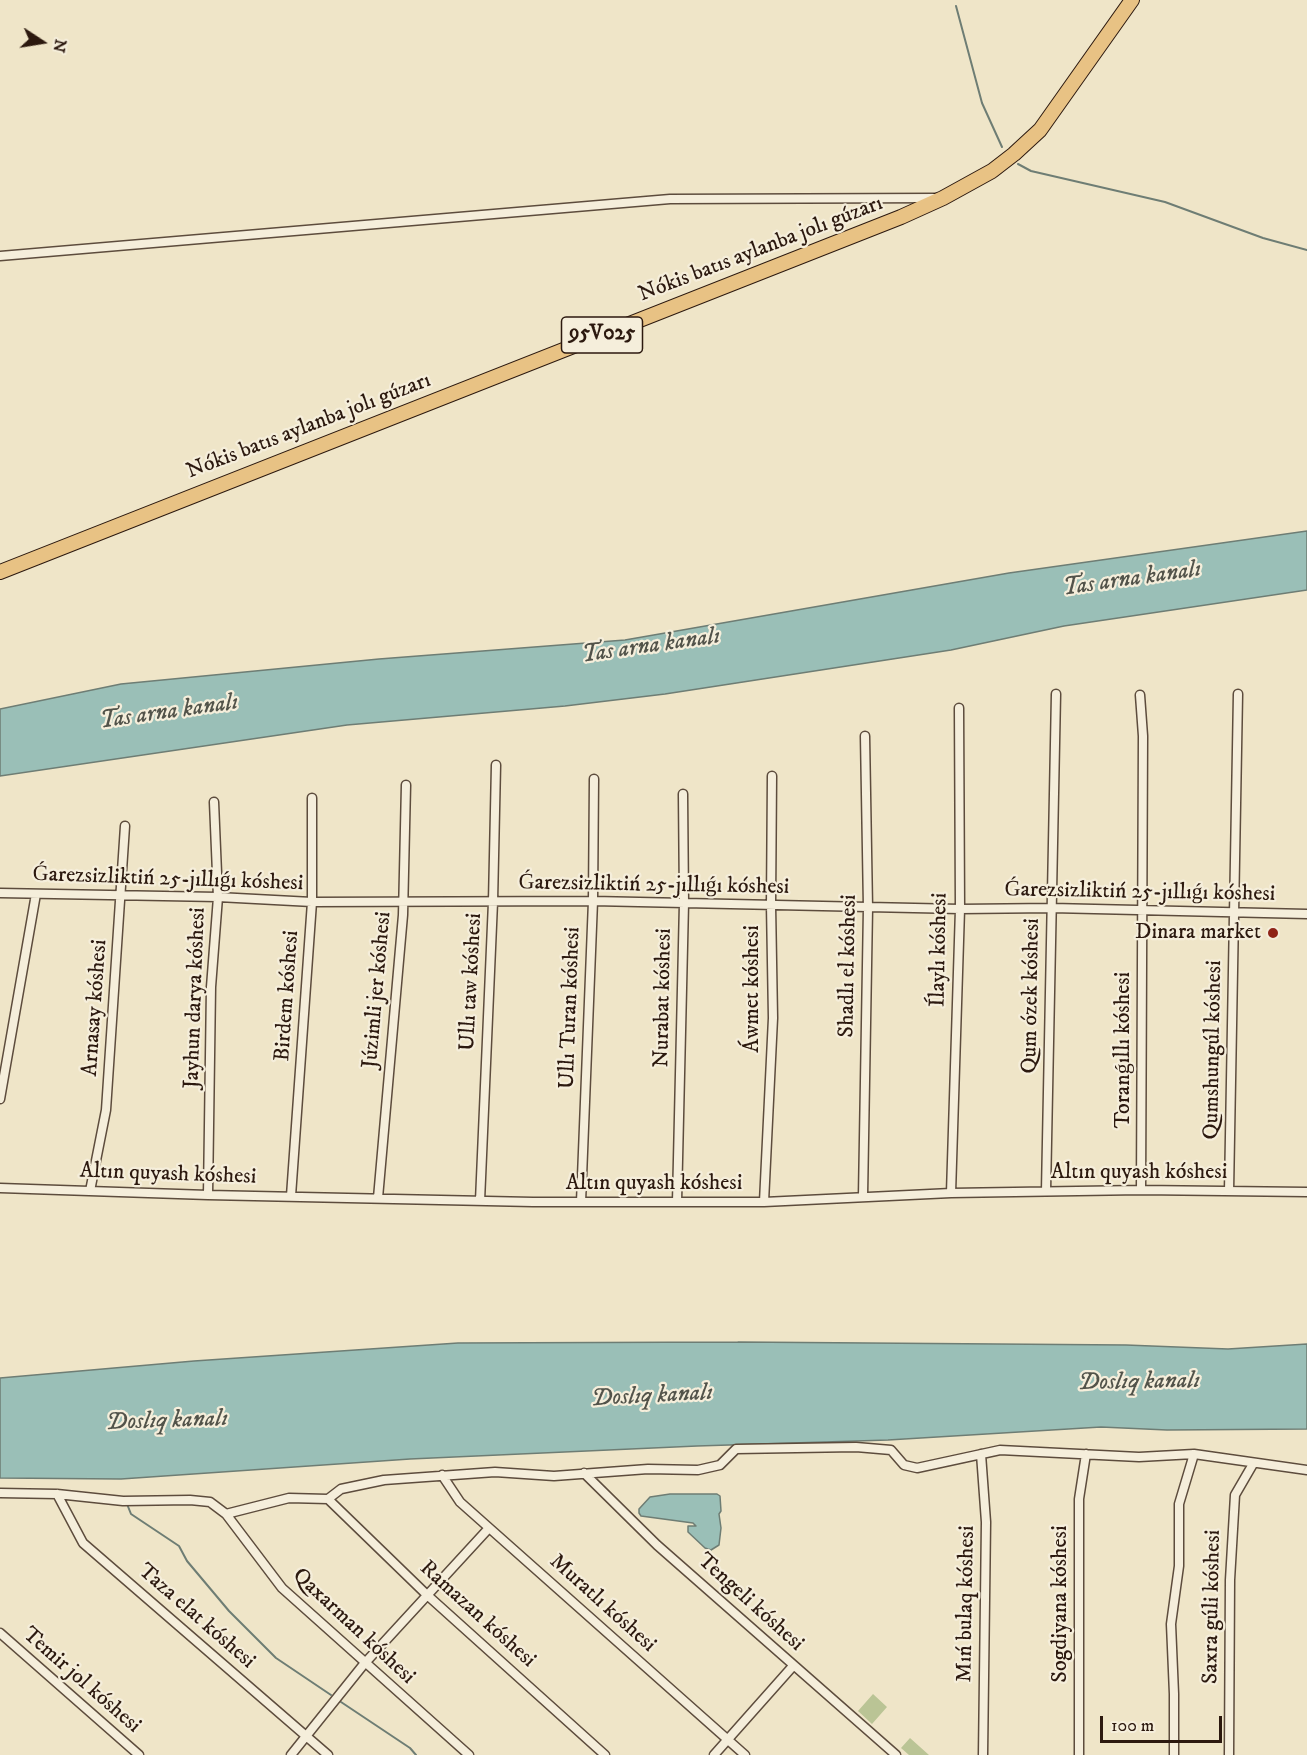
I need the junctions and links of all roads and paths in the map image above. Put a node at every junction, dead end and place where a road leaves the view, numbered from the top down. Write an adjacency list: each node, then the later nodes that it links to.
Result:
1 (1132, 0): 2 (main road, Nókis batıs aylanba jolı gúzarı / 95V025)
2 (943, 198): 3 (street); 4 (main road, Nókis batıs aylanba jolı gúzarı / 95V025)
3 (0, 256)
4 (0, 572)
5 (1056, 694): 29 (street, Qum ózek kóshesi)
6 (1238, 694): 32 (street, Qumshungúl kóshesi)
7 (1140, 695): 31 (street, Toranǵıllı kóshesi)
8 (959, 708): 30 (street, Ílaylı kóshesi)
9 (865, 736): 28 (street, Shadlı el kóshesi)
10 (496, 765): 24 (street, Ullı taw kóshesi)
11 (772, 776): 27 (street, Áwmet kóshesi)
12 (594, 779): 22 (street, Ullı Turan kóshesi)
13 (406, 785): 25 (street, Júzimli jer kóshesi)
14 (682, 794): 26 (street, Nurabat kóshesi)
15 (312, 798): 23 (street, Birdem kóshesi)
16 (214, 802): 21 (street, Jayhun darya kóshesi)
17 (125, 826): 20 (street, Arnasay kóshesi)
18 (0, 893): 19 (street, Ǵarezsizliktiń 25-jıllıǵı kóshesi)
19 (36, 894): 20 (street, Ǵarezsizliktiń 25-jıllıǵı kóshesi); 34 (street)
20 (122, 895): 21 (street, Ǵarezsizliktiń 25-jıllıǵı kóshesi); 37 (street, Arnasay kóshesi)
21 (218, 897): 23 (street, Ǵarezsizliktiń 25-jıllıǵı kóshesi); 42 (street, Jayhun darya kóshesi)
22 (593, 901): 24 (street, Ǵarezsizliktiń 25-jıllıǵı kóshesi); 26 (street, Ǵarezsizliktiń 25-jıllıǵı kóshesi); 47 (street, Ullı Turan kóshesi)
23 (312, 902): 25 (street, Ǵarezsizliktiń 25-jıllıǵı kóshesi); 43 (street, Birdem kóshesi)
24 (494, 902): 25 (street, Ǵarezsizliktiń 25-jıllıǵı kóshesi); 46 (street, Ullı taw kóshesi)
25 (404, 903): 45 (street, Júzimli jer kóshesi)
26 (684, 903): 27 (street, Ǵarezsizliktiń 25-jıllıǵı kóshesi); 48 (street, Nurabat kóshesi)
27 (771, 905): 28 (street, Ǵarezsizliktiń 25-jıllıǵı kóshesi); 49 (street, Áwmet kóshesi)
28 (868, 908): 30 (street, Ǵarezsizliktiń 25-jıllıǵı kóshesi); 44 (street, Shadlı el kóshesi)
29 (1052, 908): 30 (street, Ǵarezsizliktiń 25-jıllıǵı kóshesi); 31 (street, Ǵarezsizliktiń 25-jıllıǵı kóshesi); 38 (street, Qum ózek kóshesi)
30 (960, 909): 41 (street, Ílaylı kóshesi)
31 (1142, 910): 32 (street, Ǵarezsizliktiń 25-jıllıǵı kóshesi); 36 (street, Toranǵıllı kóshesi)
32 (1235, 911): 33 (street, Ǵarezsizliktiń 25-jıllıǵı kóshesi); 39 (street, Qumshungúl kóshesi)
33 (1307, 914)
34 (0, 1099)
35 (0, 1188): 37 (street, Altın quyash kóshesi)
36 (1142, 1190): 38 (street, Altın quyash kóshesi); 39 (street, Altın quyash kóshesi)
37 (90, 1191): 42 (street, Altın quyash kóshesi)
38 (1046, 1191): 41 (street, Altın quyash kóshesi)
39 (1229, 1191): 40 (street, Altın quyash kóshesi)
40 (1307, 1192)
41 (951, 1193): 44 (street, Altın quyash kóshesi)
42 (208, 1195): 43 (street, Altın quyash kóshesi)
43 (291, 1196): 45 (street, Altın quyash kóshesi)
44 (863, 1196): 49 (street, Altın quyash kóshesi)
45 (378, 1198): 46 (street, Altın quyash kóshesi)
46 (480, 1201): 47 (street, Altın quyash kóshesi)
47 (581, 1202): 48 (street, Altın quyash kóshesi)
48 (677, 1202): 49 (street, Altın quyash kóshesi)
49 (764, 1202)
50 (981, 1454): 51 (street); 55 (street); 76 (street, Mıń bulaq kóshesi)
51 (1086, 1454): 52 (street); 77 (street, Sogdiyana kóshesi)
52 (1194, 1454): 53 (street); 78 (street)
53 (1253, 1464): 54 (street); 79 (street, Saxra gúli kóshesi)
54 (1307, 1470)
55 (584, 1473): 56 (street); 65 (street, Tengeli kóshesi)
56 (442, 1474): 59 (street); 61 (street, Muratlı kóshesi)
57 (0, 1493): 58 (street)
58 (57, 1494): 60 (street); 66 (street, Taza elat kóshesi)
59 (328, 1499): 60 (street); 62 (street, Ramazan kóshesi)
60 (226, 1514): 64 (street, Qaxarman kóshesi)
61 (489, 1528): 62 (street); 67 (street, Muratlı kóshesi)
62 (426, 1594): 64 (street); 72 (street, Ramazan kóshesi)
63 (0, 1633): 68 (street, Temir jol kóshesi)
64 (364, 1664): 66 (street); 71 (street, Qaxarman kóshesi)
65 (793, 1666): 67 (street); 75 (street, Tengeli kóshesi)
66 (307, 1736): 69 (street); 70 (street, Taza elat kóshesi)
67 (728, 1740): 73 (street); 74 (street, Muratlı kóshesi)
68 (139, 1755)
69 (291, 1755)
70 (328, 1755)
71 (468, 1755)
72 (605, 1755)
73 (714, 1755)
74 (745, 1755)
75 (896, 1755)
76 (983, 1755)
77 (1079, 1755)
78 (1174, 1755)
79 (1229, 1755)

